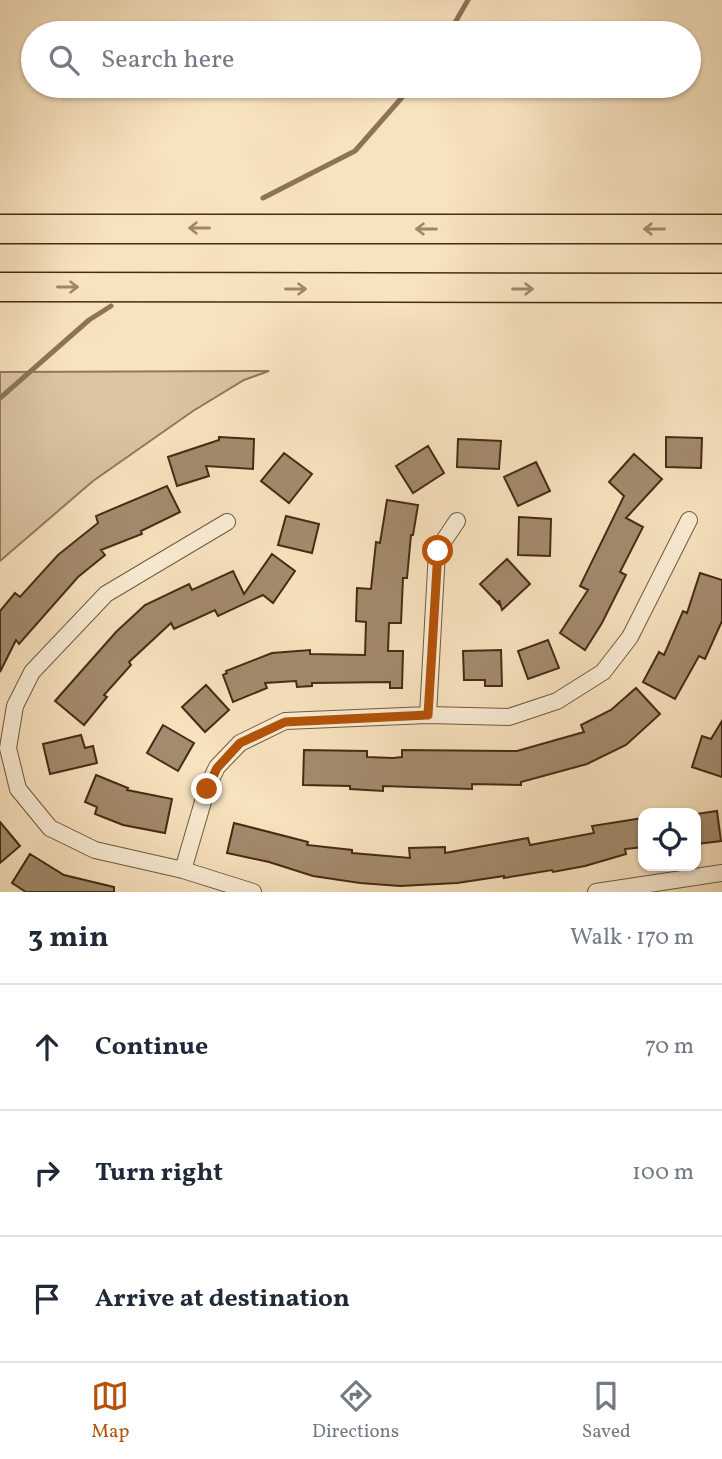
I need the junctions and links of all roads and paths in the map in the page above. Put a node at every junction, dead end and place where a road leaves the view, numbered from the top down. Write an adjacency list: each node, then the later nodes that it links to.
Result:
1 (0, 229): 2 (highway, one-way to 1)
2 (722, 229)
3 (0, 287): 4 (highway, one-way to 4)
4 (722, 289)
5 (689, 520): 8 (street)
6 (457, 521): 8 (street)
7 (227, 522): 9 (street)
8 (428, 715): 9 (street)
9 (183, 870): 11 (street)
10 (722, 873): 12 (street)
11 (253, 892)
12 (596, 892)

